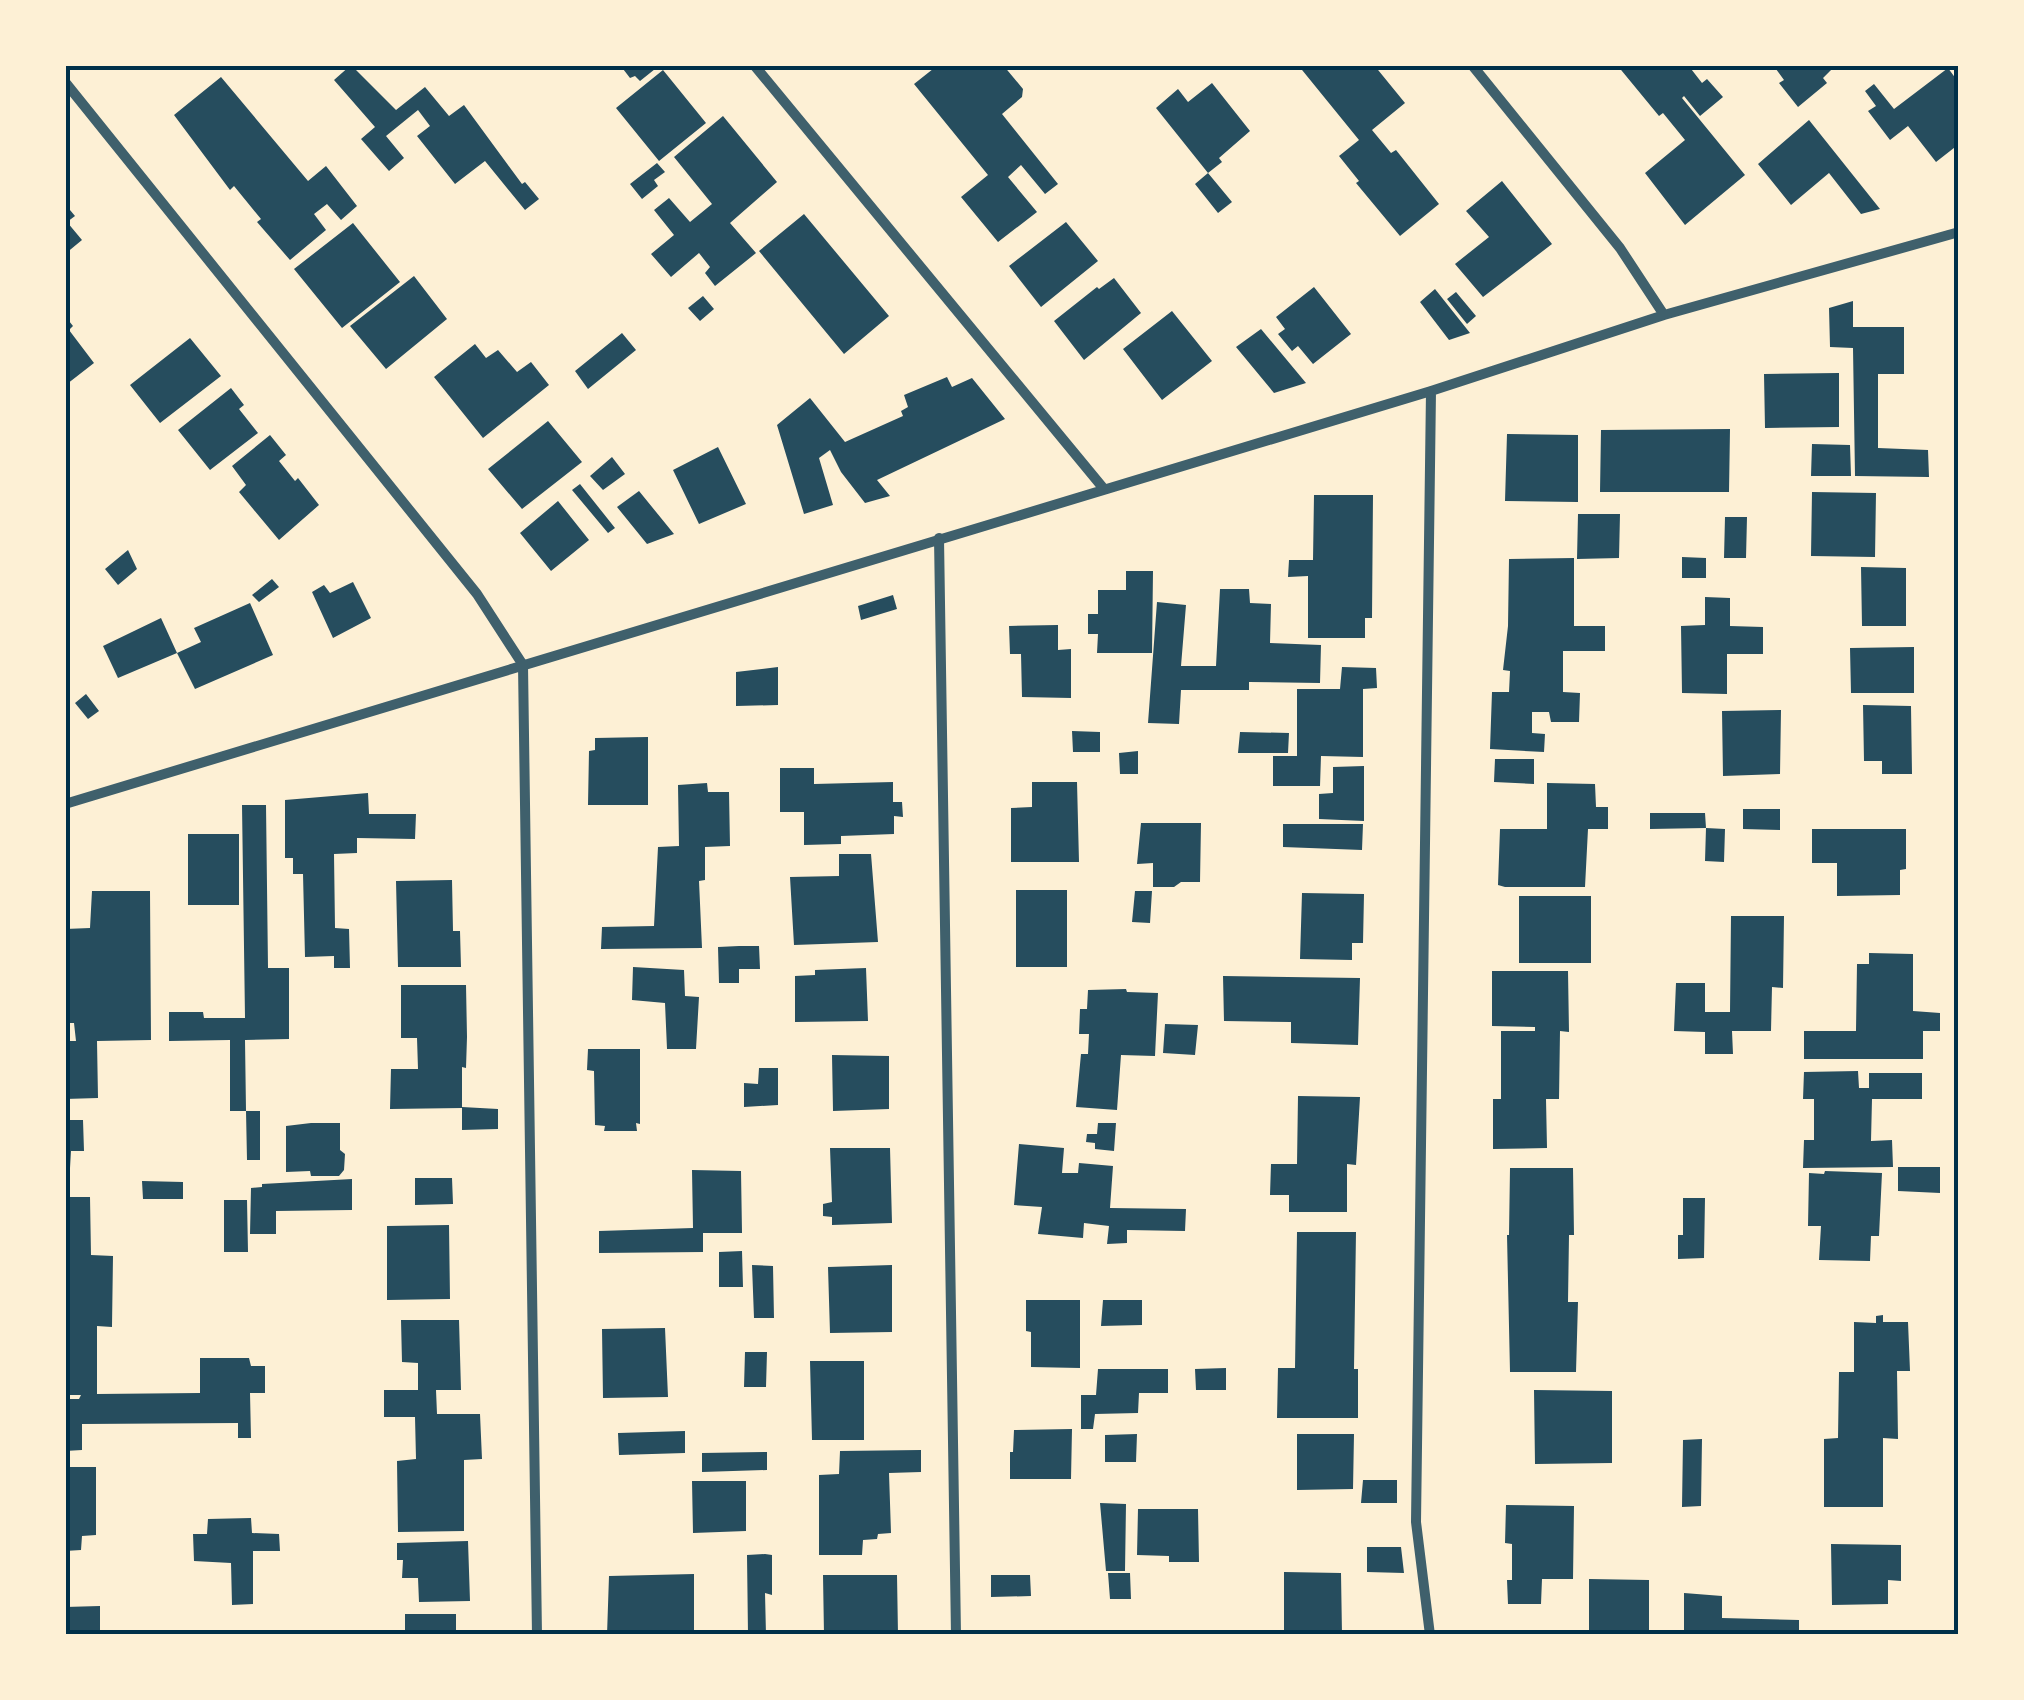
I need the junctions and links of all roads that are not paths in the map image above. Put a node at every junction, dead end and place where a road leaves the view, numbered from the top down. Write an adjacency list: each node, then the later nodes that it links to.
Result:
1 (754, 65): 7 (street)
2 (1472, 65): 5 (street)
3 (65, 82): 9 (street)
4 (1959, 232): 5 (street)
5 (1664, 315): 6 (street)
6 (1431, 391): 7 (street); 13 (street)
7 (1104, 490): 8 (street)
8 (938, 538): 9 (street); 12 (street)
9 (523, 665): 10 (street); 11 (street)
10 (65, 804)
11 (537, 1635)
12 (956, 1635)
13 (1430, 1635)

